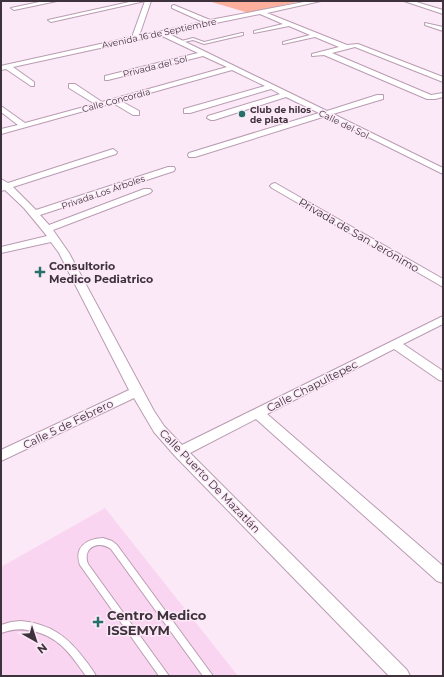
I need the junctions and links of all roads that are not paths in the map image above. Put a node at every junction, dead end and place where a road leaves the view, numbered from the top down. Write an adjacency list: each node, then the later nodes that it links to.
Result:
1 (16, 1): 7 (street)
2 (54, 1): 9 (street)
3 (142, 1): 12 (street)
4 (148, 1): 21 (street)
5 (407, 1): 11 (street)
6 (313, 2): 10 (street, Avenida 16 de Septiembre)
7 (8, 3)
8 (174, 7): 13 (street)
9 (14, 8)
10 (260, 12): 13 (street, Avenida 16 de Septiembre); 14 (street)
11 (443, 12)
12 (51, 20)
13 (209, 22): 17 (street, Avenida 16 de Septiembre)
14 (289, 24): 18 (street); 20 (street)
15 (427, 24): 16 (street)
16 (443, 29)
17 (160, 32): 21 (street, Avenida 16 de Septiembre); 22 (street, Calle del Sol)
18 (256, 32)
19 (242, 34): 22 (lane)
20 (316, 35): 23 (street); 24 (street)
21 (135, 38): 28 (street, Avenida 16 de Septiembre)
22 (180, 42): 26 (street, Calle del Sol)
23 (285, 43)
24 (345, 47): 25 (street); 31 (street)
25 (324, 52): 27 (street); 36 (street)
26 (203, 54): 29 (street, Calle del Sol); 30 (street, Privada del Sol)
27 (314, 55)
28 (4, 67): 32 (street)
29 (232, 68): 34 (street, Calle del Sol); 38 (street, Calle Concordia)
30 (108, 78)
31 (443, 80)
32 (31, 84)
33 (72, 86): 39 (street)
34 (270, 87): 35 (street, Calle del Sol); 41 (street)
35 (285, 95): 43 (street, Calle del Sol); 44 (street)
36 (443, 95)
37 (380, 97): 43 (street)
38 (115, 101): 39 (street, Calle Concordia); 42 (street)
39 (101, 104): 45 (street, Calle Concordia)
40 (1, 108): 45 (street)
41 (187, 111)
42 (136, 113)
43 (323, 113): 48 (street); 50 (street, Calle del Sol)
44 (211, 118)
45 (24, 126): 46 (street, Calle Concordia)
46 (1, 132)
47 (113, 152): 51 (street)
48 (192, 155)
49 (170, 169): 54 (street, Privada Los Árboles)
50 (443, 171)
51 (3, 185): 54 (street, Calle Puerto De Mazatlán)
52 (275, 186): 57 (street, Privada de San Jerónimo)
53 (147, 191): 55 (street)
54 (35, 214): 55 (street, Calle Puerto De Mazatlán)
55 (51, 234): 56 (street); 61 (street, Calle Puerto De Mazatlán)
56 (1, 250)
57 (443, 284)
58 (441, 322): 59 (street, Calle Chapultepec)
59 (395, 344): 60 (street); 62 (street, Calle Chapultepec)
60 (443, 377)
61 (135, 392): 63 (street, Calle Puerto De Mazatlán); 64 (street, Calle 5 de Febrero)
62 (258, 413): 63 (street, Calle Chapultepec); 65 (street)
63 (180, 452): 70 (street, Calle Puerto De Mazatlán)
64 (1, 456)
65 (443, 576)
66 (1, 629): 67 (lane)
67 (91, 676)
68 (164, 676): 69 (lane)
69 (208, 676)
70 (401, 676)

